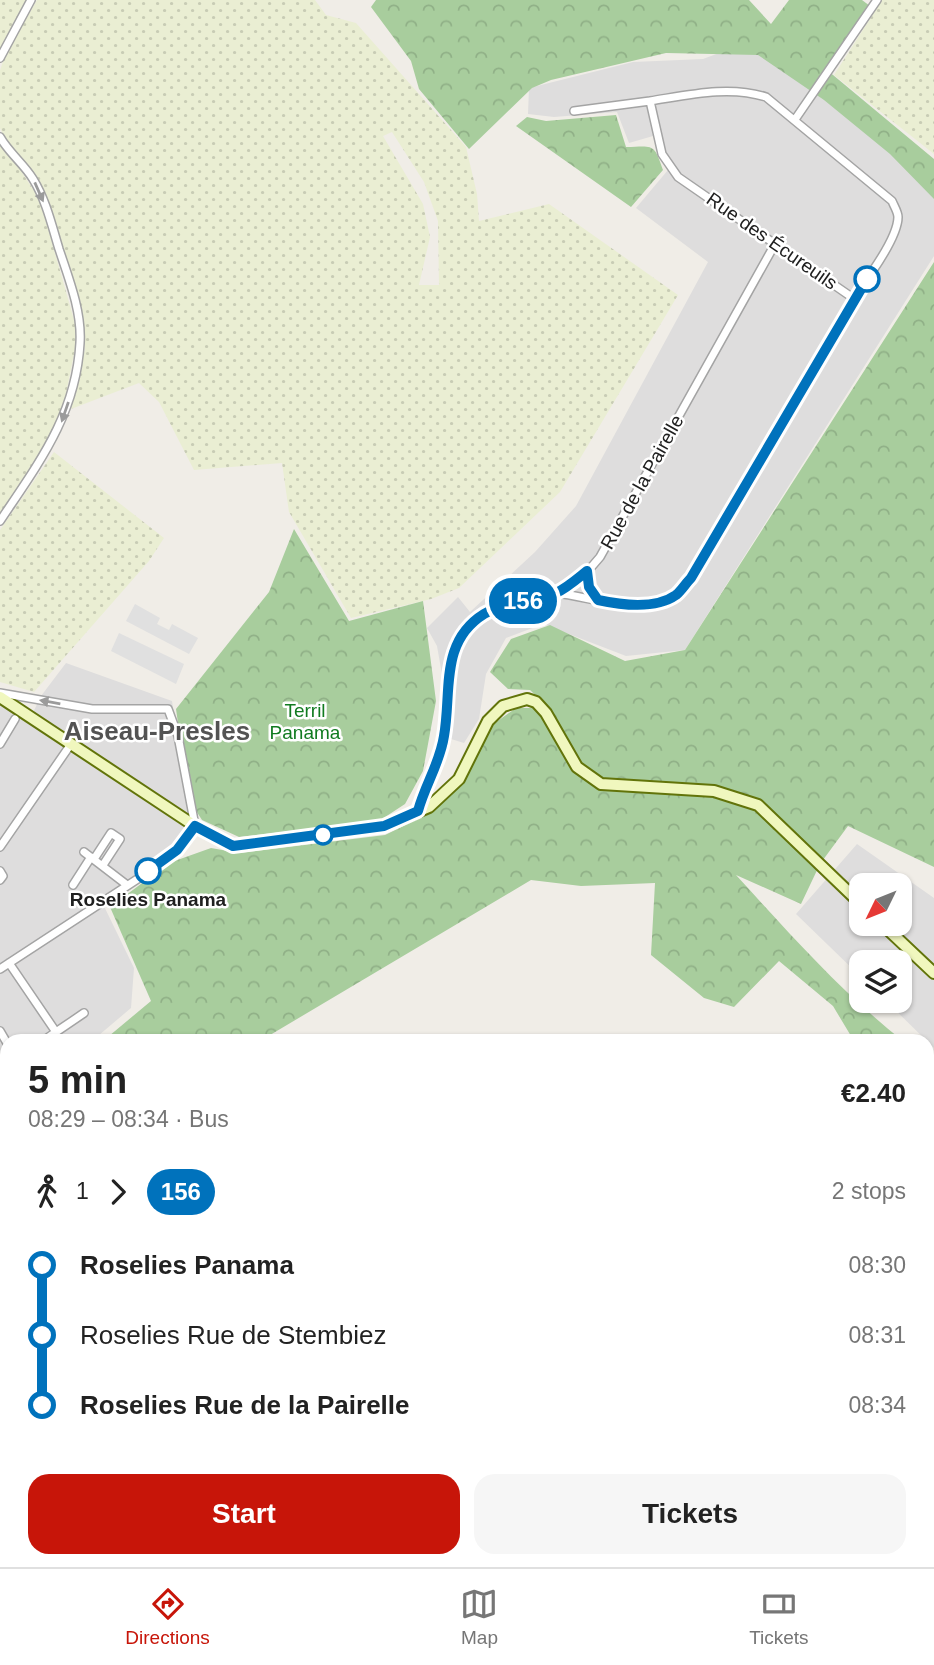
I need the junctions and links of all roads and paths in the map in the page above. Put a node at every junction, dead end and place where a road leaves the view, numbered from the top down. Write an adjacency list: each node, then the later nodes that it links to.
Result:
1 (31, 0): 3 (street)
2 (877, 0): 6 (street)
3 (0, 58)
4 (650, 101): 5 (street, Rue des Écureuils); 6 (street, Rue des Écureuils); 8 (street, Rue des Écureuils)
5 (574, 111)
6 (796, 118): 9 (street, Rue des Écureuils)
7 (0, 137): 10 (street, one-way to 10)
8 (775, 244): 9 (street, Rue des Écureuils); 11 (street, Rue de la Pairelle)
9 (853, 298): 13 (street)
10 (0, 521)
11 (587, 571): 12 (street, Rue de la Pairelle); 13 (street)
12 (555, 593): 13 (street); 18 (street, Rue de la Pairelle)
13 (598, 600)
14 (0, 695): 17 (street); 21 (street, one-way to 14)
15 (15, 719): 16 (street)
16 (0, 744)
17 (71, 744): 21 (street); 22 (street)
18 (432, 779): 19 (street); 20 (street, Rue de la Pairelle)
19 (449, 791): 20 (street); 29 (street)
20 (418, 811): 21 (street)
21 (195, 826): 28 (street)
22 (0, 847)
23 (90, 856): 24 (street); 24 (street); 27 (street)
24 (103, 864): 28 (street)
25 (0, 871): 26 (street)
26 (0, 880)
27 (73, 885)
28 (127, 885): 31 (street)
29 (849, 892)
30 (895, 936): 33 (street)
31 (9, 962): 32 (street); 35 (street)
32 (0, 968)
33 (934, 973)
34 (84, 1013): 35 (street)
35 (56, 1032): 36 (street)
36 (53, 1034)

